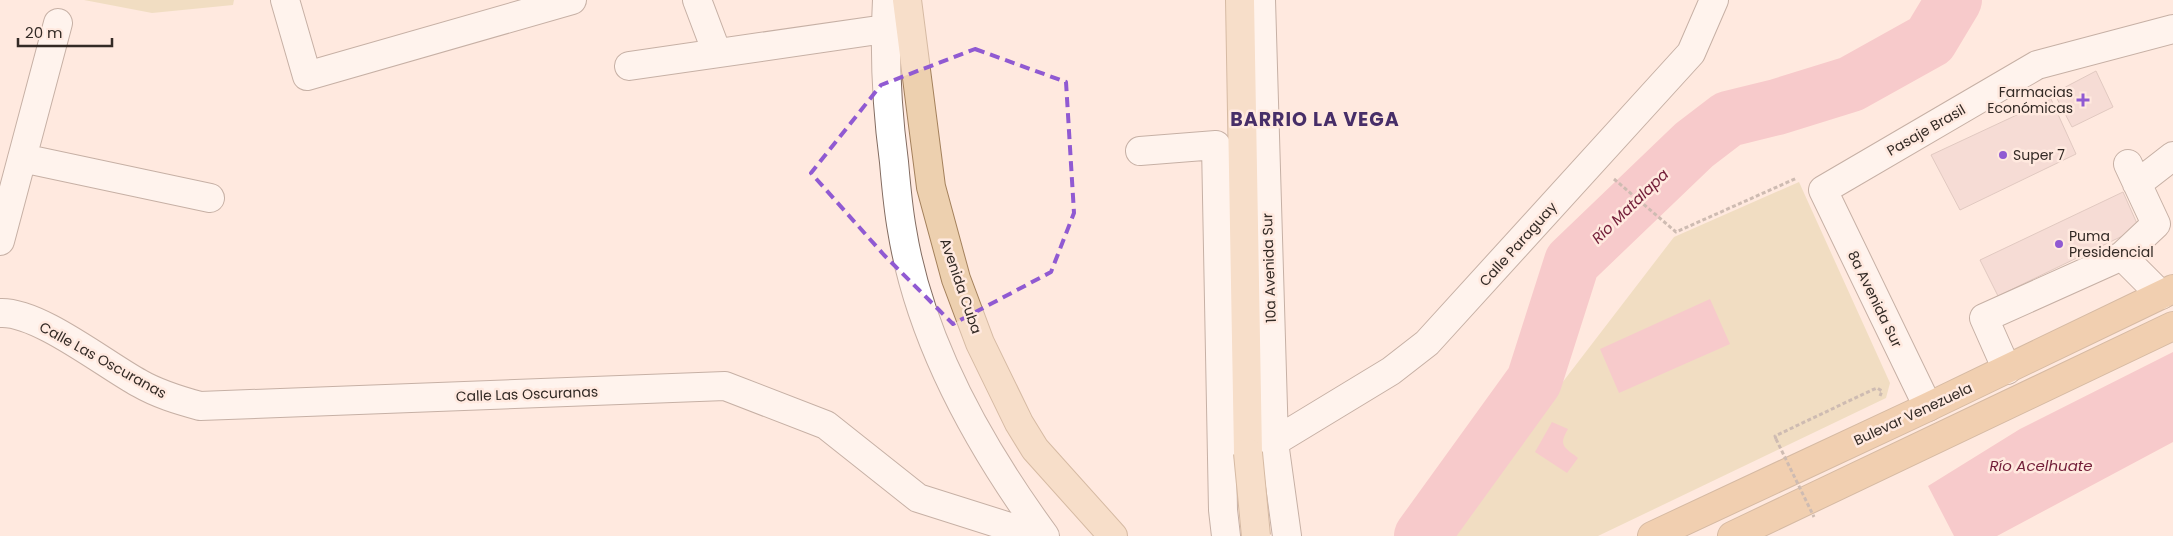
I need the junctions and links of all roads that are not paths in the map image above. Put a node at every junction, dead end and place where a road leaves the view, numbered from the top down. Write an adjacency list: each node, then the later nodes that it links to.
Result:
1 (285, 0): 2 (street)
2 (572, 0)
3 (697, 0): 12 (street)
4 (887, 0): 10 (street)
5 (907, 0): 28 (main road, Avenida Cuba)
6 (1240, 0): 33 (main road, 10a Avenida Sur, bridge)
7 (1261, 0): 26 (street, 10a Avenida Sur)
8 (1714, 0): 26 (street, Calle Paraguay)
9 (58, 23): 16 (street)
10 (885, 29): 12 (street); 30 (street)
11 (2173, 29): 17 (street, Pasaje Brasil)
12 (717, 53): 13 (street)
13 (629, 66)
14 (1140, 152): 31 (street)
15 (2173, 156): 20 (street)
16 (22, 158): 18 (street); 19 (street)
17 (1812, 183): 25 (street, 8a Avenida Sur)
18 (210, 198)
19 (0, 241)
20 (2122, 256): 21 (street); 24 (street)
21 (2167, 292): 24 (highway, Bulevar Venezuela)
22 (0, 313): 29 (street, Calle Las Oscuranas)
23 (2173, 326): 36 (highway)
24 (2007, 370): 25 (highway, Bulevar Venezuela)
25 (1928, 407): 35 (highway, Bulevar Venezuela)
26 (1274, 442): 27 (street, 10a Avenida Sur)
27 (1280, 494): 32 (street); 34 (street, 10a Avenida Sur)
28 (1112, 535)
29 (1038, 536)
30 (1046, 536)
31 (1226, 536)
32 (1250, 536)
33 (1256, 536)
34 (1286, 536)
35 (1652, 536)
36 (1732, 536)

